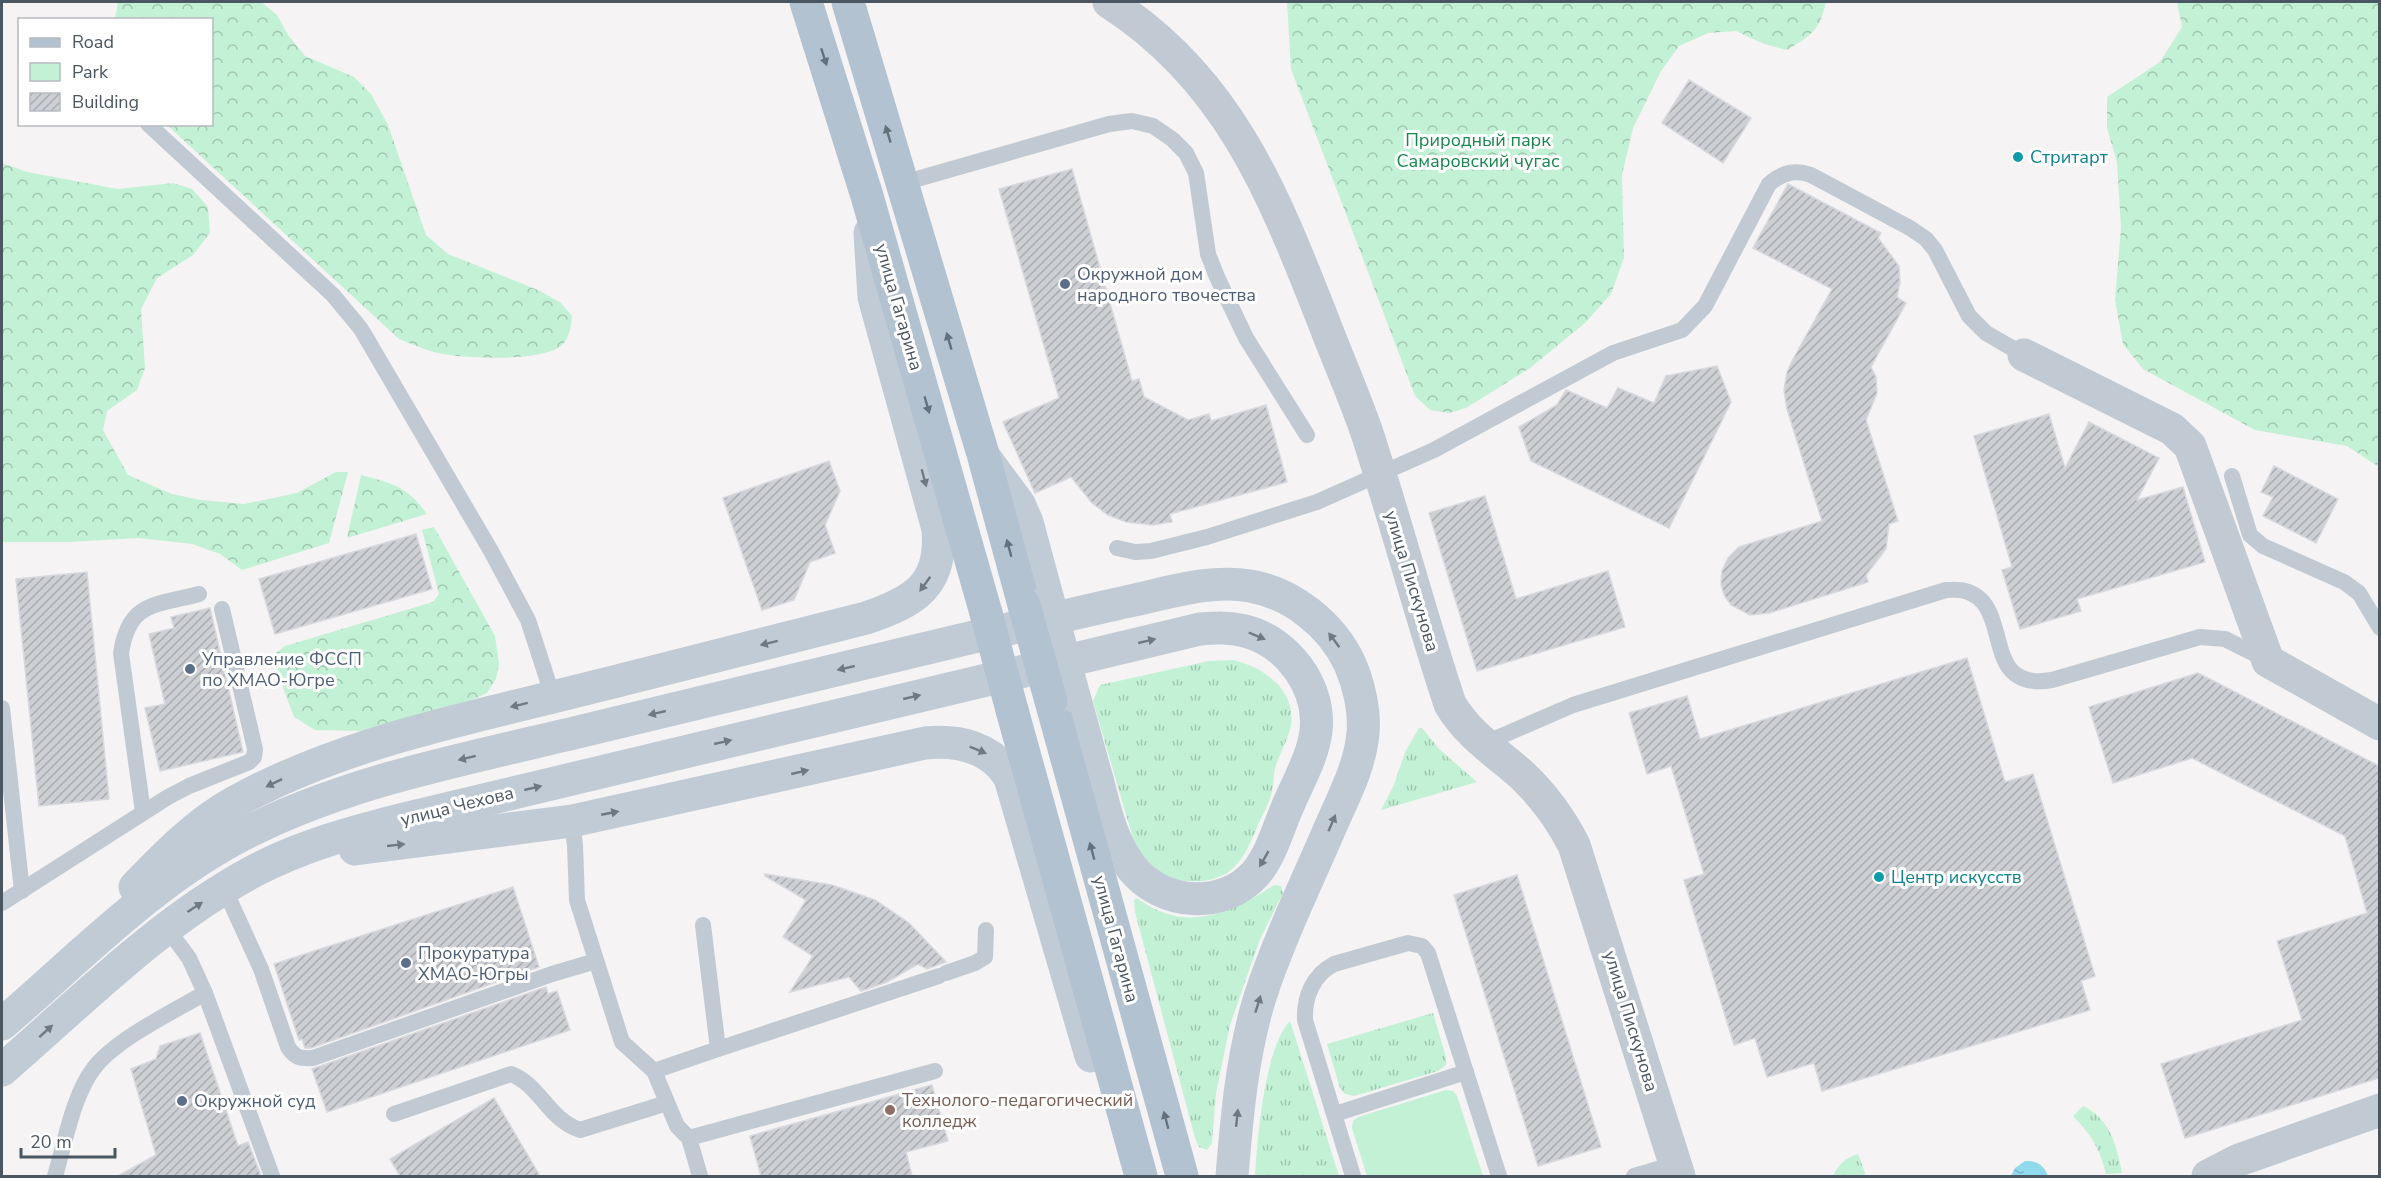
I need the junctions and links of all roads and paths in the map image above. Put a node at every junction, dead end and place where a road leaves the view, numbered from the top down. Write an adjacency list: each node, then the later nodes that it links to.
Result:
1 (806, 2): 6 (main road, улица Гагарина, one-way to 6)
2 (848, 2): 5 (main road, one-way to 2)
3 (1109, 2): 9 (street, улица Пискунова)
4 (150, 126): 16 (lane)
5 (903, 183): 8 (lane); 18 (main road, улица Гагарина, one-way to 5, bridge)
6 (867, 196): 16 (main road, one-way to 16); 31 (main road, улица Гагарина, one-way to 31, bridge)
7 (2024, 356): 9 (lane); 15 (street)
8 (1307, 435)
9 (1379, 474): 11 (lane); 20 (street, улица Пискунова)
10 (2232, 476): 14 (lane)
11 (1117, 548)
12 (200, 594): 21 (lane)
13 (222, 609): 21 (lane)
14 (2379, 628)
15 (2268, 661): 19 (street); 20 (lane)
16 (553, 697): 34 (main road, one-way to 34)
17 (2, 708): 26 (lane)
18 (1061, 708): 24 (main road, улица Чехова, one-way to 18); 50 (main road, улица Гагарина, one-way to 18)
19 (2379, 724)
20 (1483, 744): 45 (street, улица Пискунова)
21 (143, 812): 26 (lane)
22 (572, 821): 23 (main road, one-way to 23); 24 (main road, one-way to 22); 32 (lane)
23 (1035, 858): 31 (main road); 49 (main road)
24 (256, 870): 25 (main road, улица Чехова)
25 (224, 888): 29 (main road, улица Чехова, one-way to 25); 32 (lane)
26 (22, 891): 27 (lane)
27 (2, 903)
28 (704, 925): 35 (lane)
29 (166, 927): 33 (lane); 36 (main road, улица Чехова, one-way to 29)
30 (986, 930): 35 (lane)
31 (1080, 954): 49 (main road)
32 (596, 961): 37 (lane)
33 (205, 993): 46 (lane); 47 (lane)
34 (12, 1007): 51 (main road, one-way to 34)
35 (718, 1049): 37 (lane)
36 (2, 1070)
37 (654, 1071): 40 (lane)
38 (934, 1071): 44 (lane)
39 (1466, 1072): 43 (lane); 43 (lane); 53 (lane)
40 (667, 1103): 42 (lane); 44 (lane)
41 (2379, 1110): 55 (street)
42 (394, 1114)
43 (1335, 1114): 52 (lane)
44 (689, 1138): 48 (lane)
45 (1677, 1170): 54 (lane)
46 (55, 1176)
47 (272, 1176)
48 (700, 1176)
49 (1139, 1176)
50 (1182, 1176)
51 (1232, 1176)
52 (1353, 1176)
53 (1499, 1176)
54 (1634, 1176)
55 (2208, 1176)

